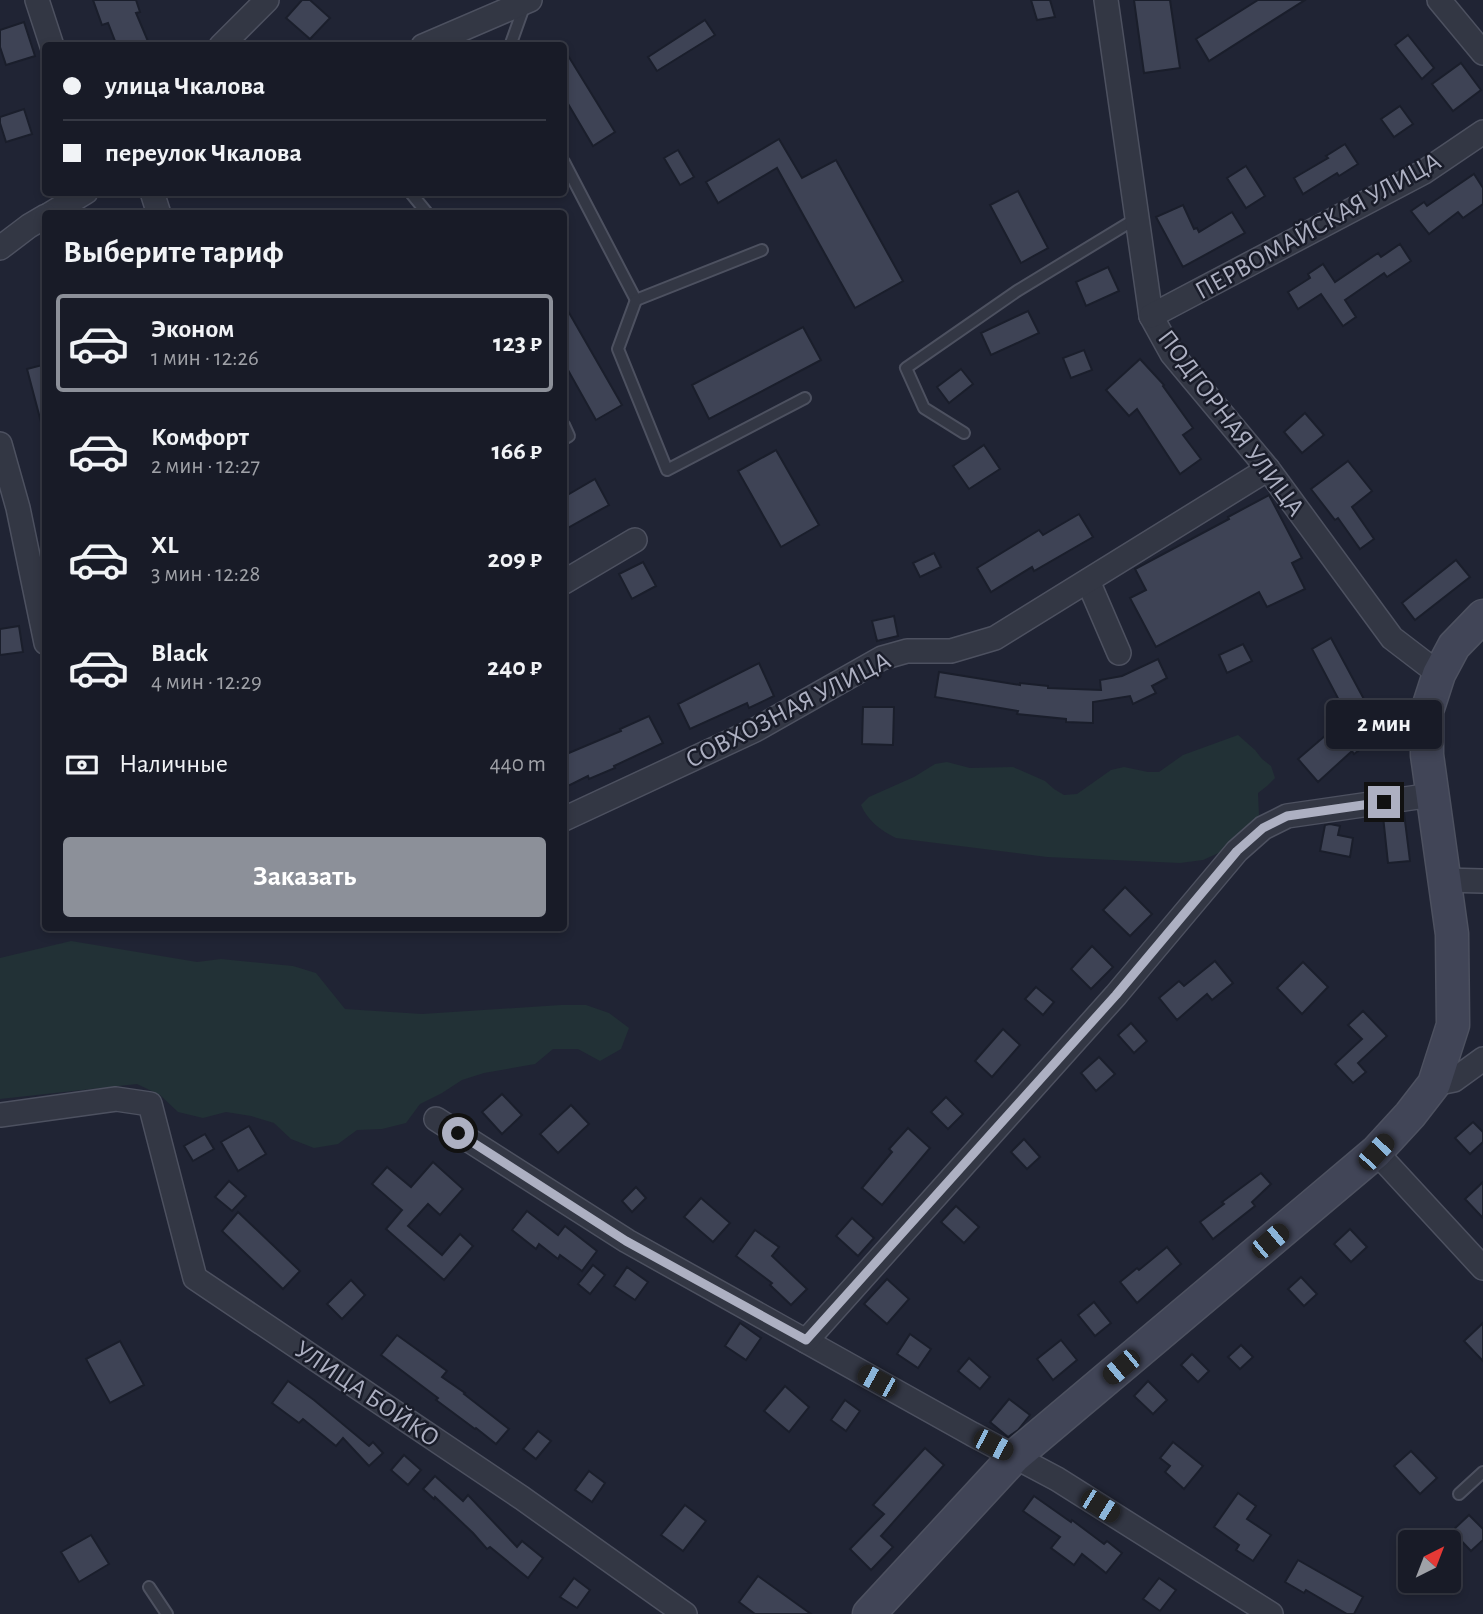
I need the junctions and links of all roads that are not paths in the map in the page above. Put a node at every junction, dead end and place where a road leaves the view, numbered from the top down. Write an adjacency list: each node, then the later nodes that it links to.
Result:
1 (37, 0): 6 (street)
2 (267, 0): 7 (street)
3 (1106, 0): 18 (street, ПОДГОРНАЯ УЛИЦА)
4 (1439, 0): 10 (street)
5 (527, 1): 8 (street); 9 (lane)
6 (51, 42)
7 (225, 42)
8 (432, 42)
9 (512, 42)
10 (1483, 53)
11 (1483, 132): 22 (street, ПЕРВОМАЙСКАЯ УЛИЦА)
12 (567, 168): 21 (lane)
13 (79, 196): 15 (street)
14 (413, 196): 16 (lane)
15 (56, 210)
16 (425, 210)
17 (42, 218): 19 (street)
18 (1137, 218): 22 (street, ПОДГОРНАЯ УЛИЦА); 24 (lane)
19 (0, 248)
20 (762, 250): 21 (lane)
21 (636, 300): 23 (lane)
22 (1151, 316): 26 (street, ПОДГОРНАЯ УЛИЦА)
23 (805, 398)
24 (964, 433)
25 (0, 444): 31 (street)
26 (1268, 469): 29 (street, СОВХОЗНАЯ УЛИЦА); 33 (street, ПОДГОРНАЯ УЛИЦА)
27 (635, 540): 28 (street)
28 (567, 580)
29 (1088, 581): 32 (street); 35 (street, СОВХОЗНАЯ УЛИЦА)
30 (1483, 617): 33 (main road)
31 (42, 624)
32 (1119, 653)
33 (1439, 674): 34 (main road)
34 (1432, 795): 36 (main road); 44 (street)
35 (567, 818)
36 (1443, 880): 37 (street); 39 (main road)
37 (1483, 881)
38 (1483, 1059): 39 (street)
39 (1434, 1084): 42 (main road)
40 (0, 1115): 50 (street, УЛИЦА БОЙКО)
41 (436, 1119): 44 (street)
42 (1376, 1152): 43 (street); 45 (main road)
43 (1483, 1268)
44 (806, 1340): 45 (street)
45 (1015, 1456): 51 (main road); 52 (street)
46 (1483, 1472): 47 (lane)
47 (1459, 1494)
48 (149, 1587): 49 (lane)
49 (167, 1614)
50 (685, 1614)
51 (869, 1614)
52 (1271, 1614)

